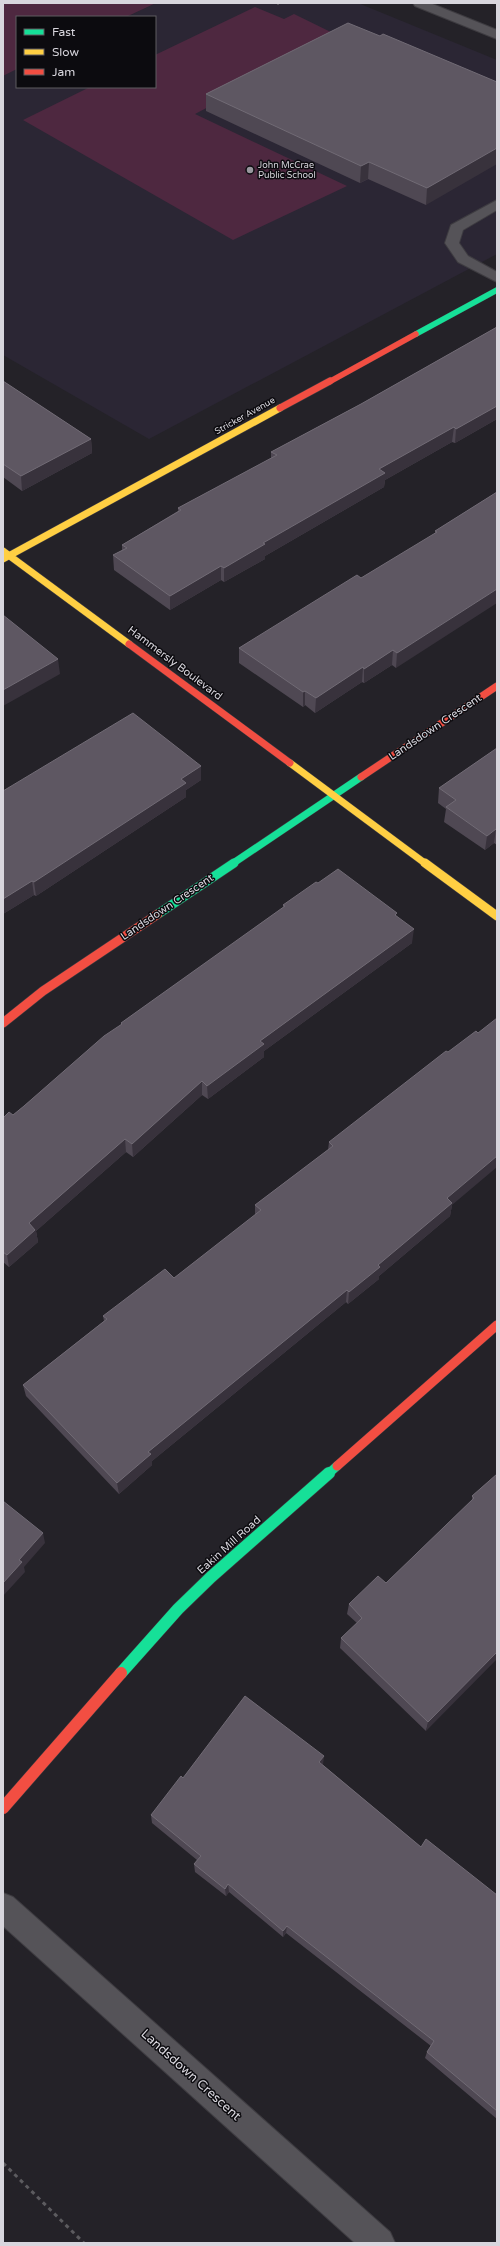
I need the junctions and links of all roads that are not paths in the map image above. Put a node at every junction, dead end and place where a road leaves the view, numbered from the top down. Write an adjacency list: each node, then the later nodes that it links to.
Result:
1 (419, 3): 2 (street)
2 (497, 35)
3 (497, 204): 4 (street)
4 (497, 278)
5 (497, 290): 6 (street, Stricker Avenue)
6 (5, 555): 8 (street, Hammersly Boulevard)
7 (497, 686): 8 (street, Landsdown Crescent)
8 (333, 794): 9 (street); 10 (street, Landsdown Crescent)
9 (497, 916)
10 (3, 1023)
11 (497, 1325): 12 (street, Eakin Mill Road)
12 (3, 1808)
13 (3, 1908): 14 (street, Landsdown Crescent)
14 (379, 2243)

